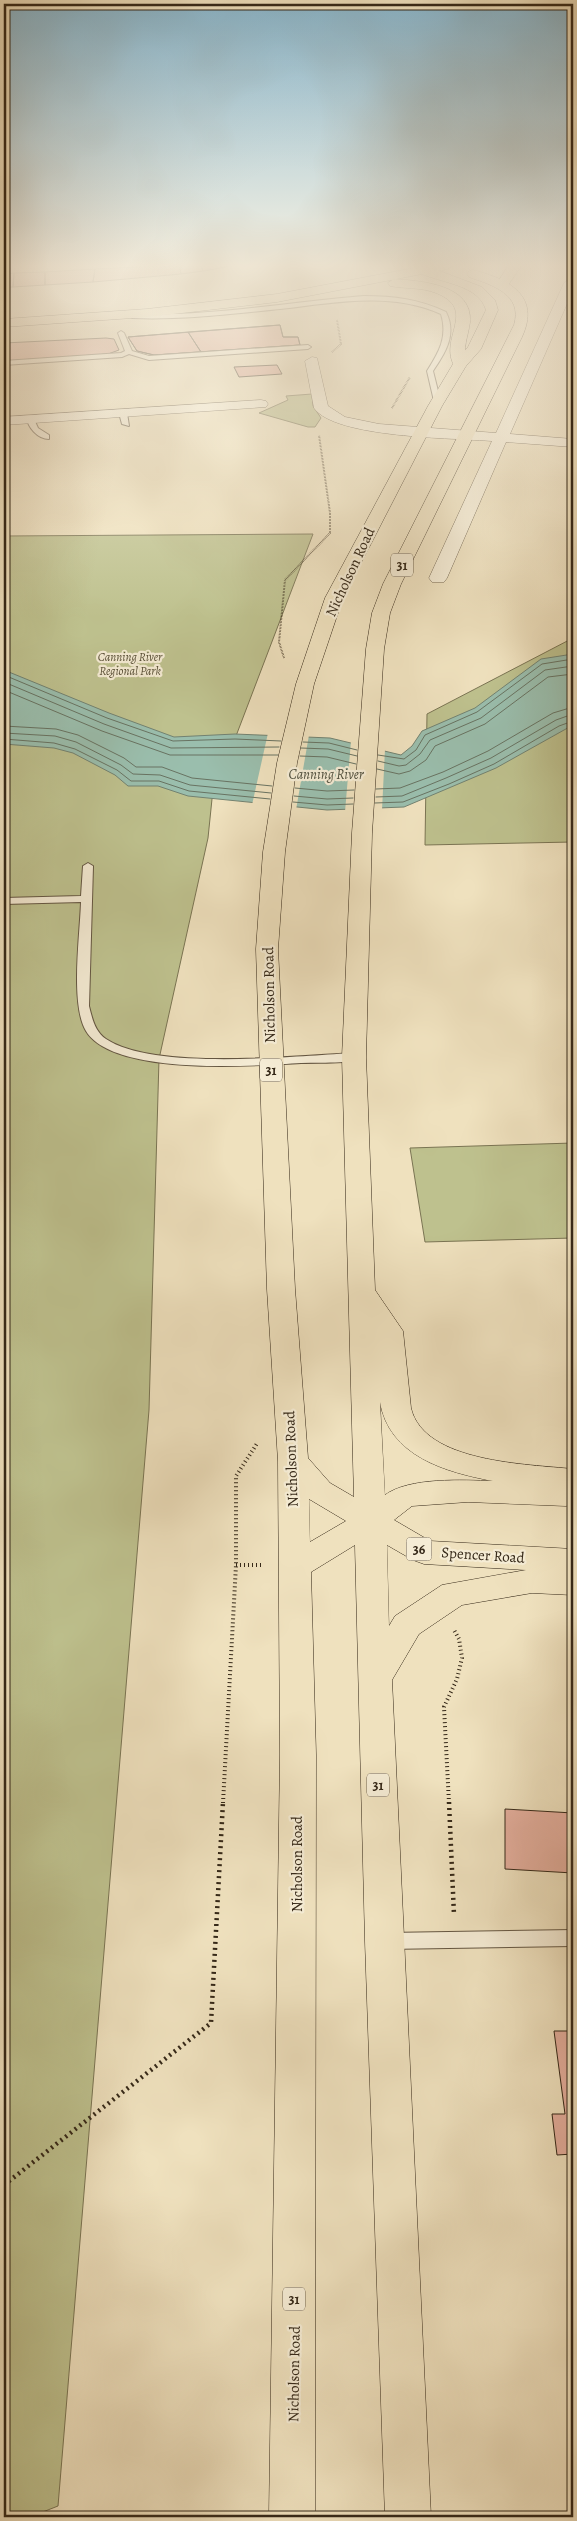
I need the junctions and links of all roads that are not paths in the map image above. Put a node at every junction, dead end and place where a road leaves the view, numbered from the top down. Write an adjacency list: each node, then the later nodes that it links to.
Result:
1 (316, 383): 10 (street)
2 (433, 383): 6 (lane)
3 (449, 383): 6 (main road, Nicholson Road / 31)
4 (493, 383): 11 (main road, 31)
5 (525, 383): 13 (street)
6 (438, 401): 10 (main road, Nicholson Road / 31)
7 (261, 404): 8 (street)
8 (30, 419): 9 (street); 12 (lane)
9 (4, 421)
10 (421, 431): 11 (street); 20 (main road, Nicholson Road / 31)
11 (467, 435): 13 (street); 19 (main road, 31)
12 (46, 437)
13 (501, 437): 14 (street); 15 (street)
14 (573, 443)
15 (438, 578)
16 (88, 866): 17 (lane)
17 (87, 900): 18 (lane); 20 (lane)
18 (4, 901)
19 (354, 1057): 20 (lane); 21 (main road, 31)
20 (270, 1060): 22 (main road, Nicholson Road / 31)
21 (361, 1290): 23 (main road); 25 (main road, 31)
22 (293, 1461): 25 (main road, Spencer Road / 36); 27 (main road, Nicholson Road / 31)
23 (573, 1480)
24 (573, 1494): 25 (main road)
25 (371, 1521): 26 (main road, Spencer Road / 36); 27 (main road); 29 (main road, 31)
26 (573, 1561)
27 (294, 1567): 32 (main road, Nicholson Road / 31)
28 (573, 1582): 29 (main road)
29 (375, 1679): 31 (main road, 31)
30 (573, 1938): 31 (lane)
31 (384, 1941): 33 (main road, 31)
32 (292, 2517)
33 (408, 2517)

